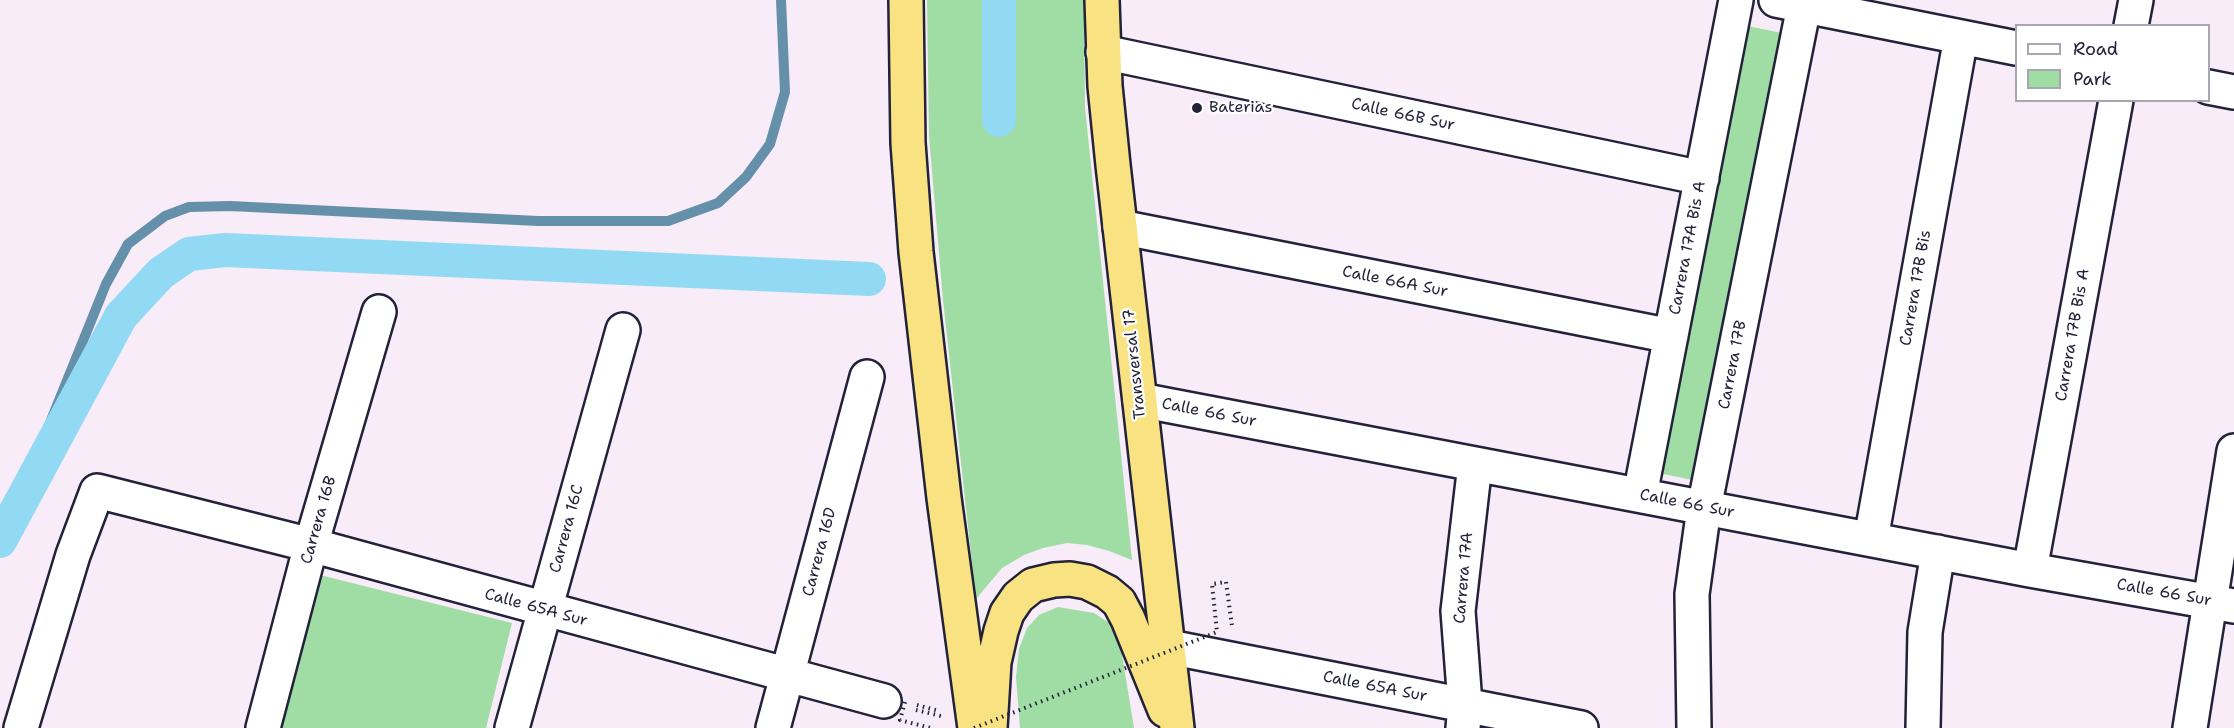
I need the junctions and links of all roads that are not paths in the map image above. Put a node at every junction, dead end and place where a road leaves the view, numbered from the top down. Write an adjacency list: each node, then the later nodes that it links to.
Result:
1 (906, 0): 34 (highway)
2 (1102, 0): 9 (highway, Transversal 17)
3 (1736, 0): 13 (street, Carrera 17A Bis A)
4 (2136, 0): 6 (street)
5 (1810, 4): 7 (street); 23 (street, Carrera 17B)
6 (2131, 24)
7 (1961, 37): 8 (street); 24 (street, Carrera 17B Bis)
8 (2015, 48)
9 (1103, 52): 13 (street, Calle 66B Sur); 14 (highway, Transversal 17)
10 (2210, 87): 11 (street)
11 (2234, 92)
12 (2116, 102): 27 (street, Carrera 17B Bis A)
13 (1702, 178): 17 (street, Carrera 17A Bis A)
14 (1120, 227): 17 (street, Calle 66A Sur); 19 (highway, Transversal 17)
15 (379, 312): 25 (street, Carrera 16B)
16 (623, 330): 29 (street, Carrera 16C)
17 (1671, 336): 22 (street, Carrera 17A Bis A)
18 (867, 377): 31 (street, Carrera 16D)
19 (1140, 400): 21 (street, Calle 66 Sur); 30 (highway, Transversal 17)
20 (2234, 451): 28 (street)
21 (1475, 464): 22 (street, Calle 66 Sur); 33 (street, Carrera 17A)
22 (1640, 495): 23 (street, Calle 66 Sur)
23 (1704, 508): 24 (street, Calle 66 Sur); 42 (street, Carrera 17B)
24 (1871, 539): 26 (street, Calle 66 Sur)
25 (311, 545): 29 (street, Calle 65A Sur); 35 (street, Calle 65A Sur); 36 (street, Carrera 16B)
26 (1938, 552): 27 (street, Calle 66 Sur); 43 (street)
27 (2030, 570): 28 (street, Calle 66 Sur)
28 (2222, 604): 44 (street)
29 (545, 610): 31 (street, Calle 65A Sur); 37 (street, Carrera 16C)
30 (1169, 647): 33 (street, Calle 65A Sur); 40 (highway, Transversal 17)
31 (787, 676): 32 (street, Calle 65A Sur); 38 (street, Carrera 16D)
32 (898, 703)
33 (1464, 716): 41 (street, Calle 65A Sur)
34 (967, 723): 39 (highway)
35 (21, 728)
36 (263, 728)
37 (512, 728)
38 (773, 728)
39 (1172, 728)
40 (1177, 728)
41 (1581, 728)
42 (1694, 728)
43 (1923, 728)
44 (2190, 728)

